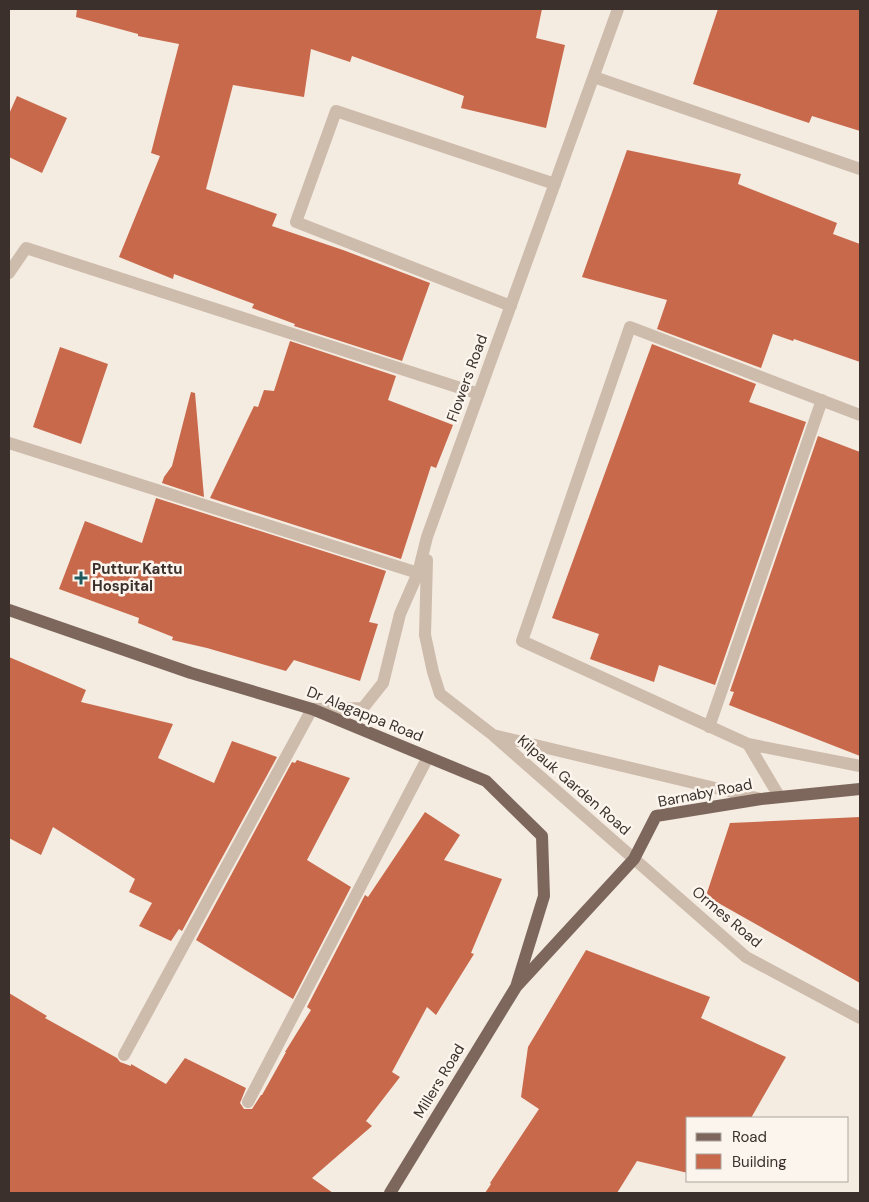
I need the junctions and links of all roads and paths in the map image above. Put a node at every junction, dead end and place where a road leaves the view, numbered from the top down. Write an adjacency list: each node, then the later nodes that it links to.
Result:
1 (618, 9): 2 (street, Flowers Road)
2 (594, 77): 3 (street); 4 (street, Flowers Road)
3 (860, 169)
4 (555, 184): 6 (street, Flowers Road); 6 (street)
5 (9, 273): 7 (street)
6 (511, 306): 7 (street, Flowers Road)
7 (479, 394): 11 (street, Flowers Road)
8 (822, 400): 9 (street); 15 (street); 15 (street)
9 (860, 415)
10 (9, 443): 12 (street)
11 (427, 537): 12 (street, Flowers Road); 16 (street, Kilpauk Garden Road)
12 (418, 574): 14 (street, Flowers Road)
13 (9, 610): 14 (main road, Dr Alagappa Road)
14 (312, 709): 18 (main road, Dr Alagappa Road); 26 (street)
15 (709, 727): 17 (street)
16 (492, 735): 22 (street); 23 (street, Kilpauk Garden Road)
17 (748, 744): 19 (street); 21 (street)
18 (428, 757): 24 (main road, Dr Alagappa Road); 27 (street)
19 (860, 766)
20 (860, 789): 21 (main road, Barnaby Road)
21 (779, 796): 22 (main road, Barnaby Road)
22 (761, 798): 23 (main road, Barnaby Road)
23 (634, 859): 24 (main road, Barnaby Road); 25 (street, Ormes Road)
24 (516, 987): 28 (main road, Millers Road)
25 (860, 1018)
26 (124, 1055)
27 (248, 1102)
28 (390, 1193)

